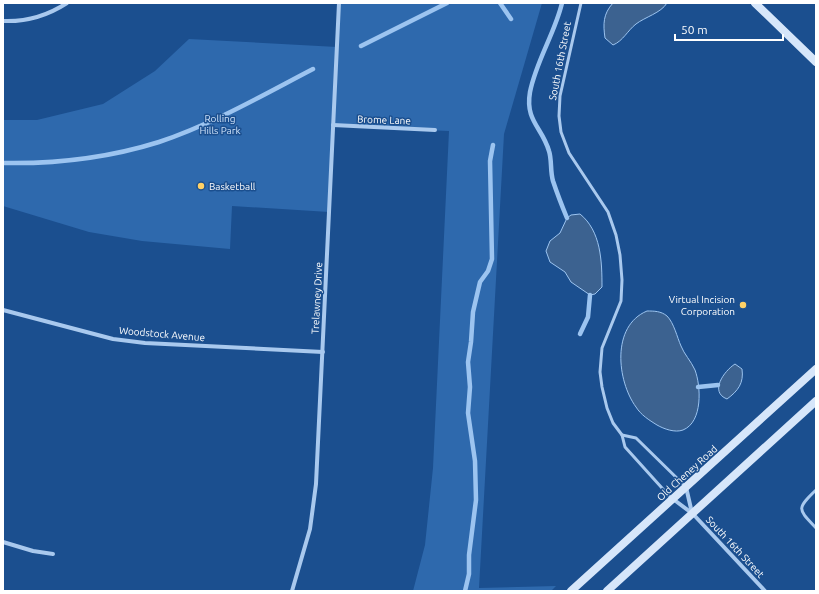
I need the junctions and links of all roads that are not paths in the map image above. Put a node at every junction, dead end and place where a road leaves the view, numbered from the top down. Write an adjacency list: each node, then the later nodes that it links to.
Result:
1 (67, 3): 5 (street)
2 (339, 3): 7 (street, Trelawney Drive)
3 (580, 3): 13 (lane, South 16th Street)
4 (755, 3): 6 (main road)
5 (3, 21)
6 (816, 62)
7 (333, 126): 8 (street, Brome Lane); 10 (street, Trelawney Drive)
8 (435, 130)
9 (3, 310): 10 (street, Woodstock Avenue)
10 (323, 352): 21 (street, Trelawney Drive)
11 (816, 369): 14 (main road, Old Cheney Road)
12 (816, 401): 17 (main road)
13 (622, 435): 14 (lane); 16 (lane, South 16th Street)
14 (686, 487): 16 (main road, Old Cheney Road); 17 (street, South 16th Street)
15 (816, 490): 18 (lane)
16 (673, 499): 17 (street, South 16th Street); 22 (main road, Old Cheney Road)
17 (692, 514): 23 (main road); 24 (street, South 16th Street)
18 (816, 528)
19 (3, 542): 20 (street)
20 (52, 554)
21 (292, 591)
22 (572, 591)
23 (607, 591)
24 (765, 591)

